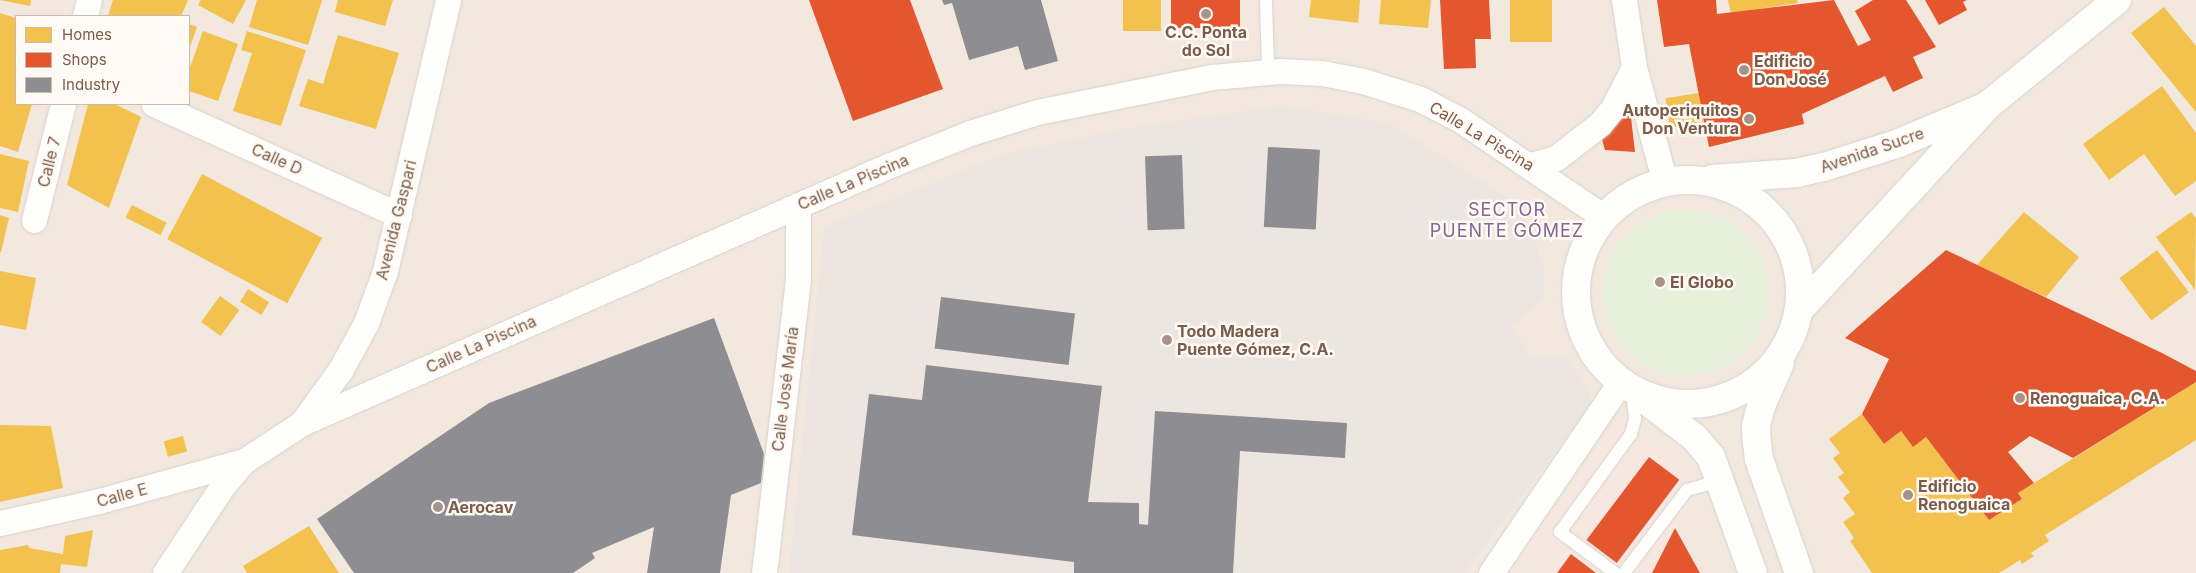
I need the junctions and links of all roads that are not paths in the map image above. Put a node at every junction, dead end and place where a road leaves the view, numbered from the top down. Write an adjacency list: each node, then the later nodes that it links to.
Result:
1 (89, 0): 6 (street)
2 (448, 0): 16 (street, Avenida Gaspari)
3 (1266, 0): 8 (lane)
4 (1624, 0): 7 (street)
5 (2117, 0): 11 (street, Avenida Sucre)
6 (85, 15)
7 (1634, 67): 12 (street); 14 (street)
8 (1268, 72): 12 (street, Calle La Piscina); 15 (street, Calle La Piscina)
9 (63, 105): 18 (street, Calle 7)
10 (156, 105): 16 (street, Calle D)
11 (1988, 105): 13 (street, Avenida Sucre); 19 (street, Avenida Sucre)
12 (1530, 165): 17 (street, Calle La Piscina)
13 (1692, 180): 14 (street); 19 (street)
14 (1665, 183): 17 (street)
15 (798, 205): 22 (street, Calle La Piscina); 27 (street, Calle José María)
16 (400, 215): 22 (street, Avenida Gaspari)
17 (1605, 218): 21 (street)
18 (34, 220)
19 (1799, 310): 20 (street)
20 (1792, 336): 21 (street); 32 (street)
21 (1626, 385): 24 (street); 28 (street); 29 (lane)
22 (302, 422): 23 (street, Calle La Piscina)
23 (244, 461): 25 (street, Calle E); 26 (street, Calle La Piscina)
24 (1722, 480): 30 (lane); 31 (street)
25 (0, 523)
26 (165, 573)
27 (764, 573)
28 (1491, 573)
29 (1615, 573)
30 (1624, 573)
31 (1753, 573)
32 (1799, 573)

